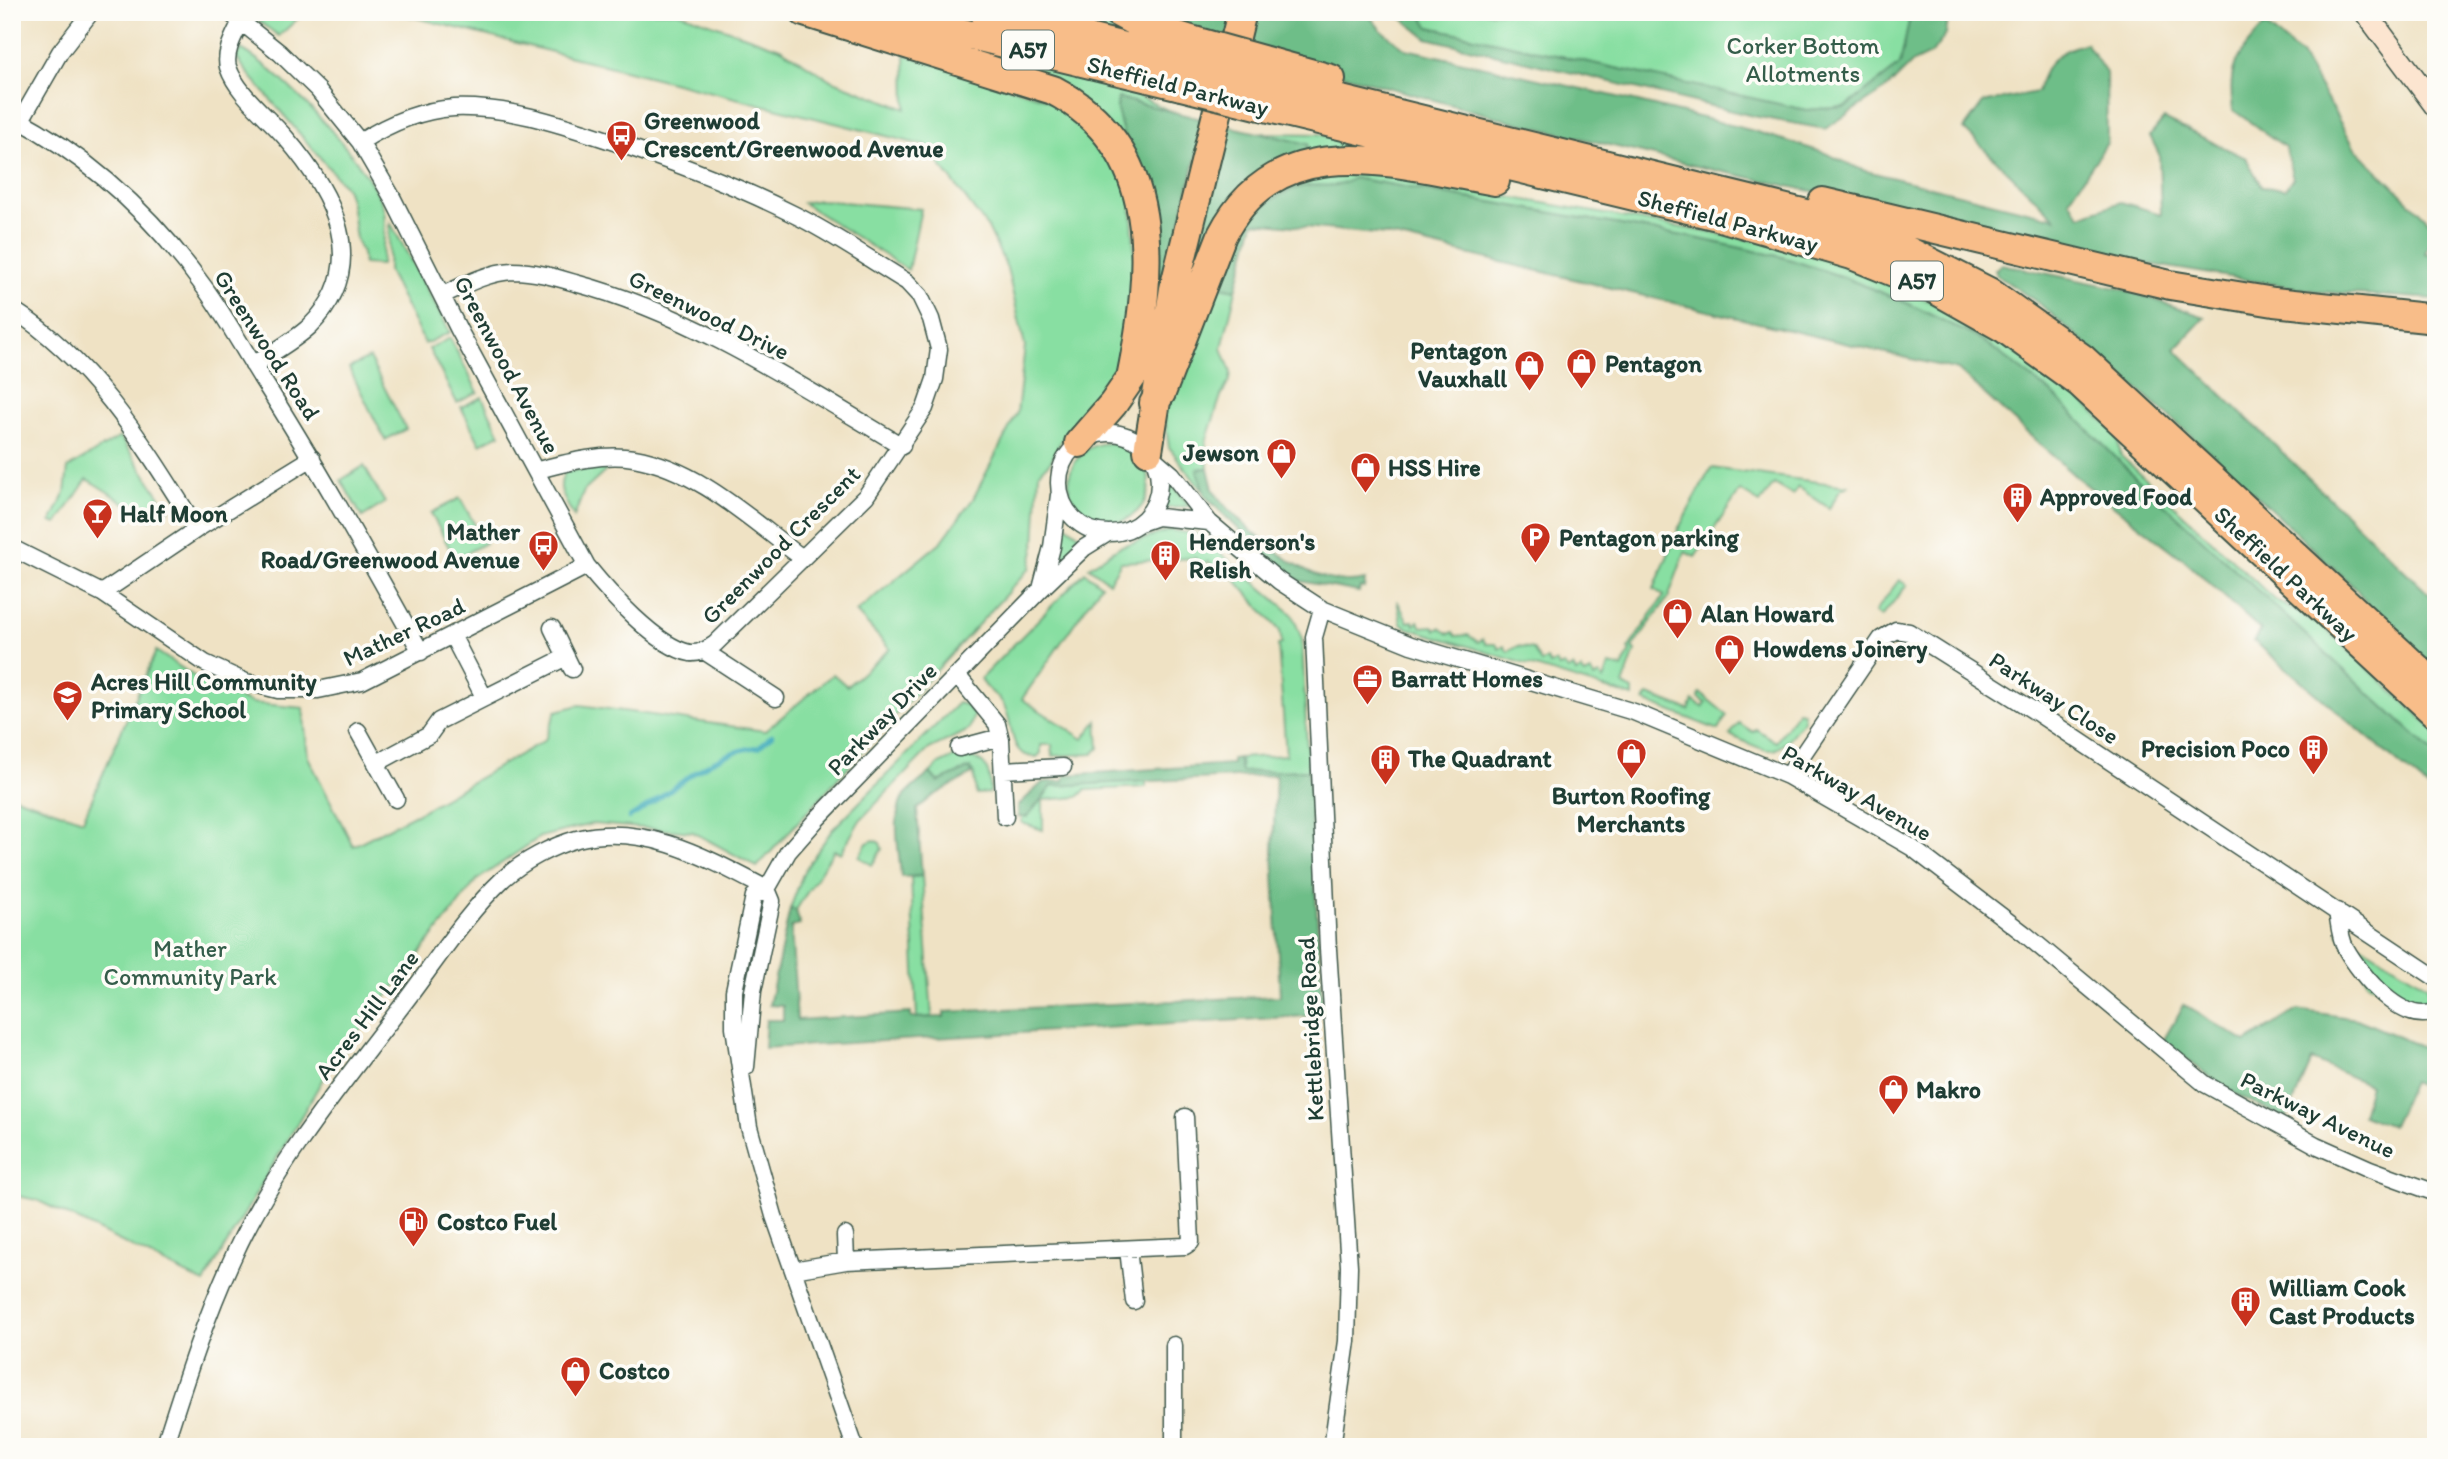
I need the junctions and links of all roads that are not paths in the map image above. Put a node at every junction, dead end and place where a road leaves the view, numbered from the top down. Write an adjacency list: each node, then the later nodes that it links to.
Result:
1 (91, 12): 12 (street)
2 (804, 12): 21 (highway)
3 (876, 12): 9 (highway, Sheffield Parkway / A57)
4 (984, 12): 9 (highway, Sheffield Parkway / A57)
5 (1117, 12): 9 (highway)
6 (1242, 12): 16 (highway)
7 (2365, 12): 11 (street)
8 (235, 17): 13 (street, Greenwood Avenue); 20 (street)
9 (1187, 64): 10 (highway, Sheffield Parkway / A57, bridge); 10 (highway, bridge)
10 (1267, 84): 14 (highway, Sheffield Parkway / A57); 15 (highway, Sheffield Parkway / A57)
11 (2436, 107)
12 (17, 118): 20 (street, Greenwood Road)
13 (360, 142): 17 (street, Greenwood Avenue); 24 (street, Greenwood Crescent)
14 (1668, 179): 19 (highway, A57); 44 (highway, Sheffield Parkway / A57)
15 (1651, 201): 22 (highway); 47 (highway, Sheffield Parkway / A57)
16 (1174, 289): 21 (highway); 22 (highway)
17 (443, 295): 24 (street, Greenwood Drive); 27 (street, Greenwood Avenue)
18 (12, 309): 31 (street)
19 (2436, 319)
20 (253, 365): 26 (street, Greenwood Road)
21 (1131, 378): 23 (highway)
22 (1154, 403): 25 (highway)
23 (1079, 443): 25 (street); 28 (street)
24 (902, 446): 34 (street, Greenwood Crescent)
25 (1150, 454): 29 (street, Parkway Avenue); 30 (street)
26 (312, 458): 31 (street); 42 (street, Greenwood Road)
27 (538, 470): 34 (street); 35 (street, Greenwood Avenue)
28 (1060, 492): 32 (street); 36 (street, Parkway Drive)
29 (1209, 522): 30 (street); 38 (street, Parkway Avenue)
30 (1140, 523): 32 (street)
31 (197, 529): 37 (street)
32 (1108, 533): 36 (street, Parkway Drive)
33 (12, 548): 37 (street, Mather Road)
34 (801, 557): 41 (street, Greenwood Crescent)
35 (587, 566): 40 (street, Mather Road); 41 (street, Greenwood Avenue)
36 (1041, 589): 43 (street, Parkway Drive)
37 (102, 593): 42 (street, Mather Road)
38 (1322, 609): 54 (street, Parkway Avenue); 72 (street, Kettlebridge Road)
39 (552, 628): 45 (street)
40 (453, 637): 42 (street, Mather Road); 45 (street)
41 (704, 651): 46 (street, Greenwood Avenue)
42 (421, 652)
43 (957, 675): 49 (street); 57 (street, Parkway Drive)
44 (2436, 686)
45 (484, 697): 51 (street)
46 (776, 698)
47 (2436, 715)
48 (358, 730): 51 (street)
49 (1000, 737): 50 (street); 53 (street)
50 (959, 748)
51 (377, 763): 55 (street)
52 (1063, 767): 53 (street)
53 (1003, 770): 56 (street)
54 (1788, 776): 58 (street, Parkway Close); 62 (street, Parkway Avenue)
55 (396, 799)
56 (1005, 817)
57 (767, 889): 66 (street); 69 (street, Acres Hill Lane)
58 (2337, 911): 59 (street, Parkway Close); 60 (street)
59 (2436, 978)
60 (2429, 1012)
61 (1185, 1117): 64 (street)
62 (2436, 1193)
63 (845, 1236): 65 (street)
64 (1128, 1249): 65 (street); 67 (street)
65 (846, 1261): 66 (street)
66 (793, 1270): 70 (street)
67 (1134, 1301)
68 (1174, 1345): 71 (street)
69 (164, 1447)
70 (855, 1447)
71 (1174, 1447)
72 (1332, 1447)

